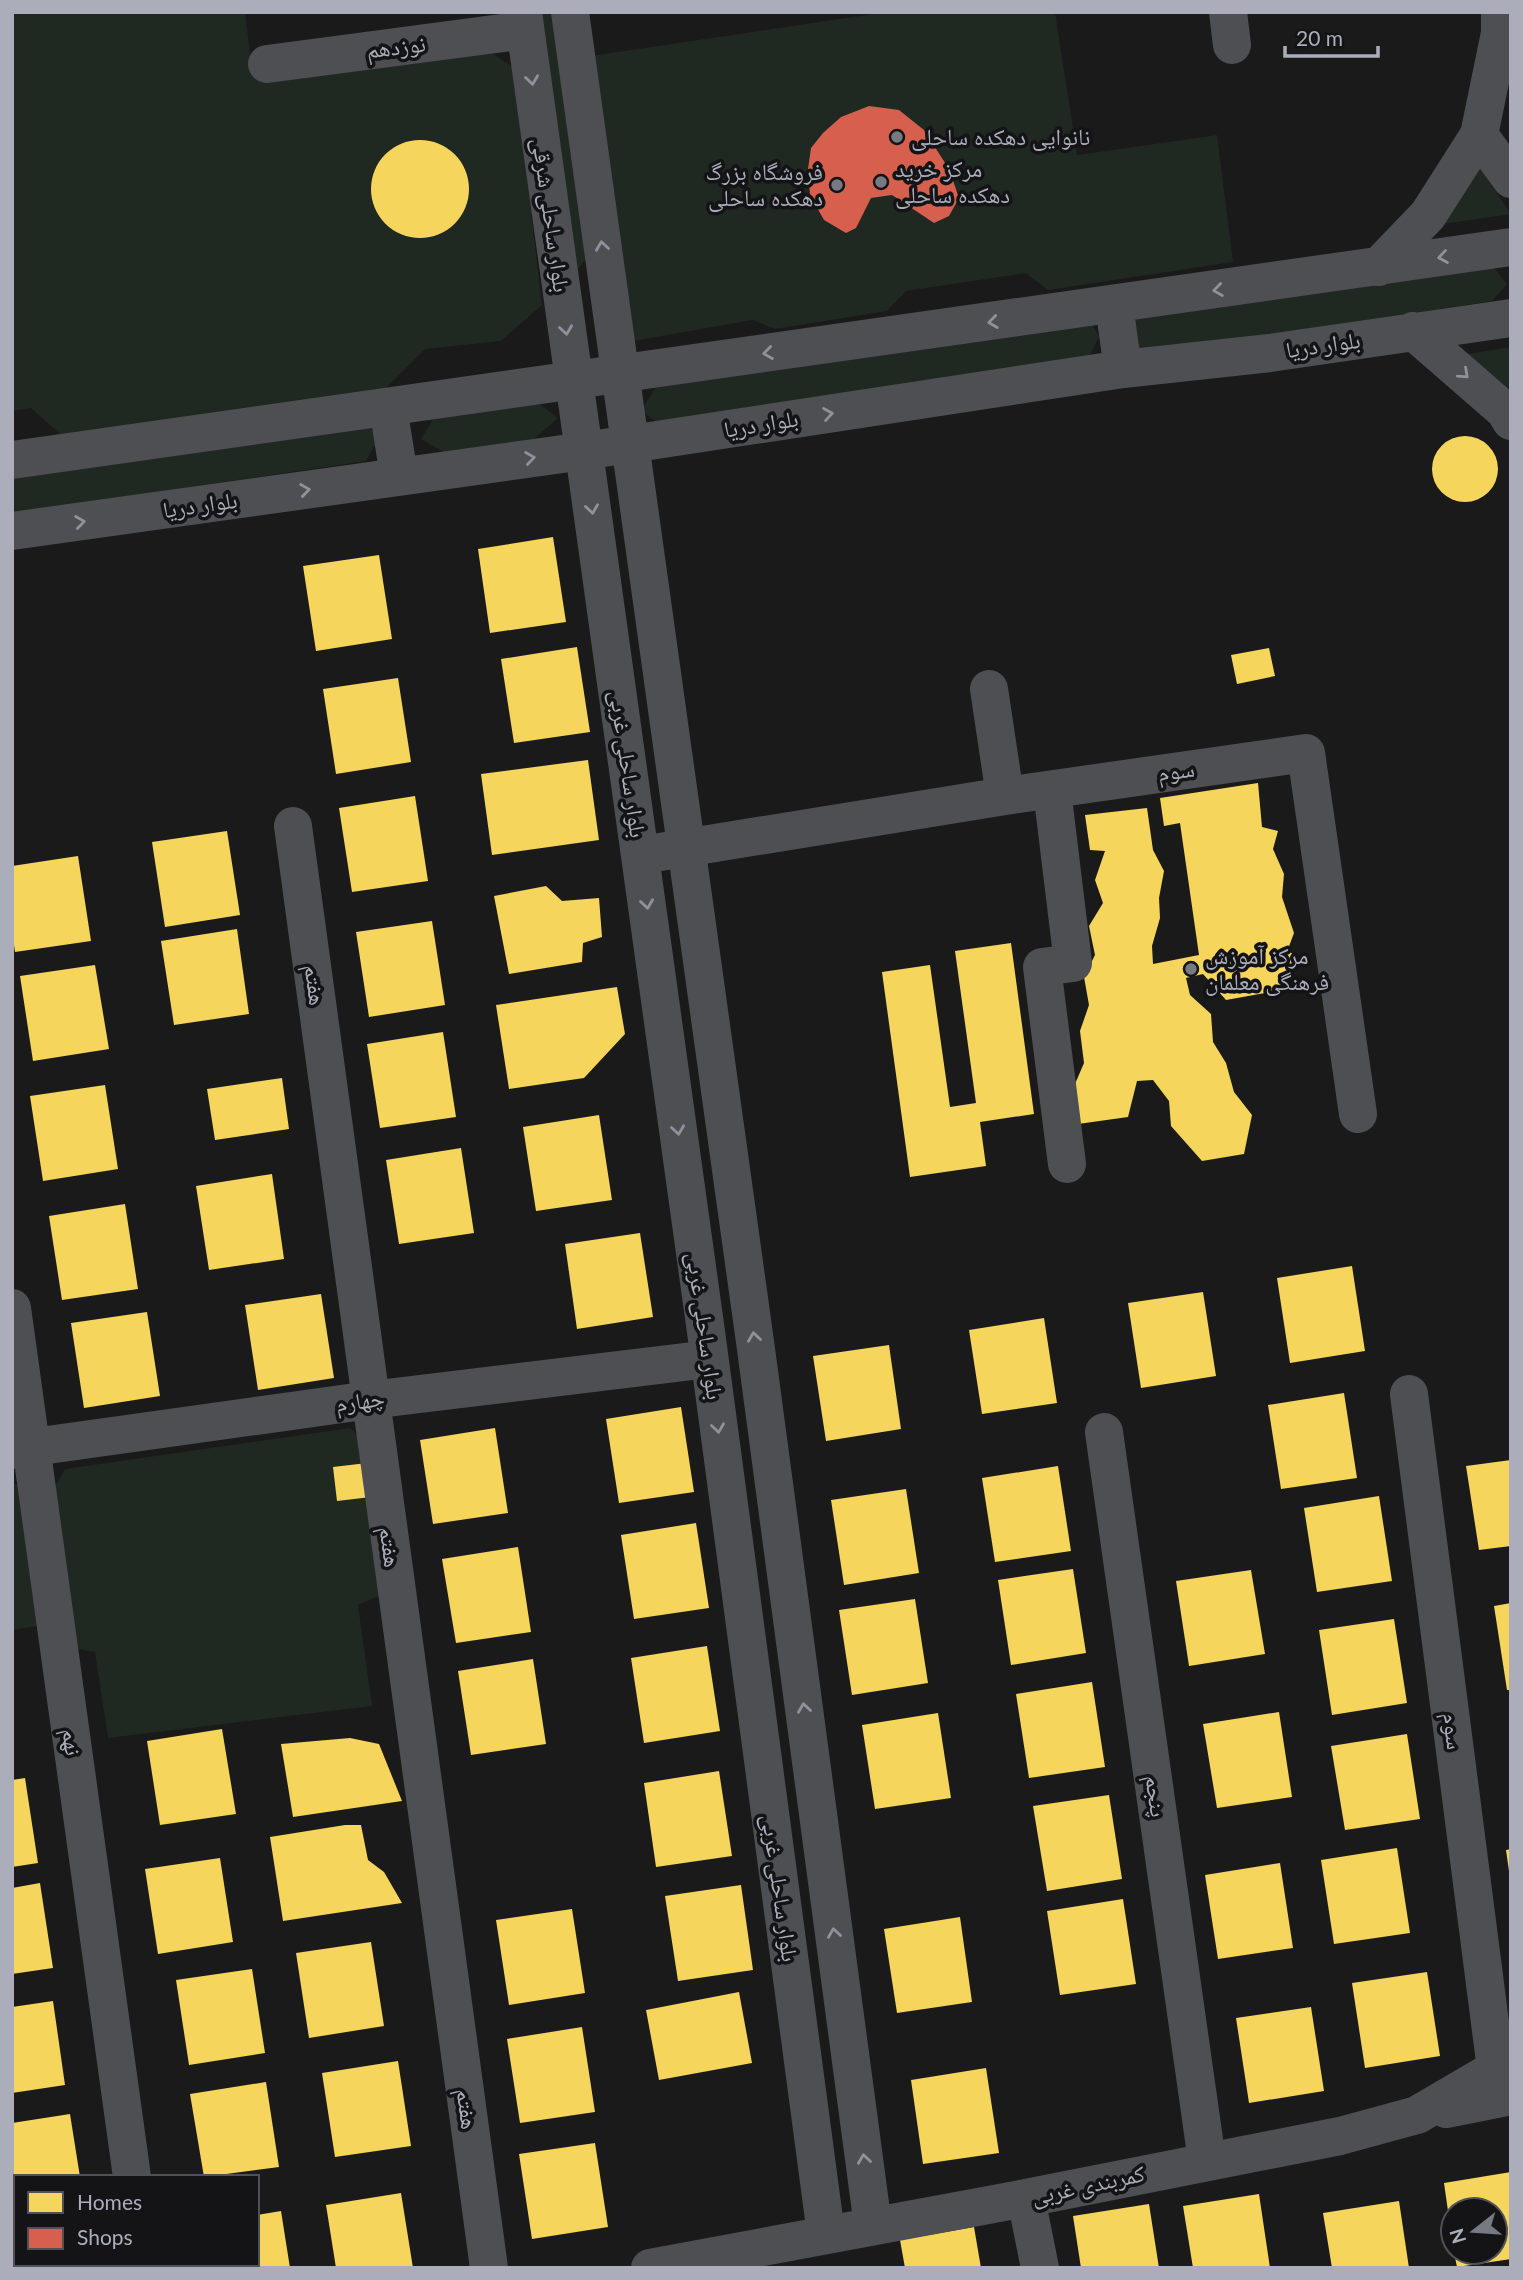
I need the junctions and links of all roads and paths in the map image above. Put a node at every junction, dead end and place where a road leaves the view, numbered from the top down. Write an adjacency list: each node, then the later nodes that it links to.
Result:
1 (570, 12): 14 (street, بلوار ساحلی شرقی, one-way to 1)
2 (1500, 12): 5 (street)
3 (524, 21): 4 (street, نوزدهم); 15 (street, بلوار ساحلی شرقی, one-way to 15)
4 (267, 64)
5 (1479, 135): 6 (street); 8 (street)
6 (1511, 179)
7 (1511, 247): 8 (street, بلوار دریا, one-way to 8)
8 (1378, 267): 9 (street, بلوار دریا, one-way to 9)
9 (1114, 305): 12 (street); 14 (street, بلوار دریا, one-way to 14)
10 (1511, 318): 11 (street, بلوار دریا)
11 (1413, 331): 12 (street, بلوار دریا); 16 (street, one-way to 16)
12 (1123, 369): 14 (street, بلوار دریا, one-way to 12)
13 (388, 407): 15 (street, بلوار دریا); 17 (street, بلوار دریا); 18 (street)
14 (625, 410): 15 (street, بلوار دریا); 15 (street, بلوار دریا); 24 (street, بلوار ساحلی غربی)
15 (578, 416): 18 (street, بلوار دریا, one-way to 15); 25 (street, بلوار ساحلی غربی, one-way to 25)
16 (1511, 421)
17 (12, 460)
18 (399, 476): 19 (street, بلوار دریا, one-way to 18)
19 (12, 531)
20 (989, 689): 22 (street)
21 (1052, 789): 22 (street, سوم); 26 (street, سوم); 27 (street)
22 (1005, 796): 24 (street, سوم)
23 (293, 825): 31 (street, هفتم)
24 (686, 849): 25 (street, سوم); 38 (street, بلوار ساحلی غربی, one-way to 24)
25 (641, 855): 29 (street, بلوار ساحلی غربی, one-way to 29)
26 (1358, 1115)
27 (1067, 1164)
28 (12, 1308): 33 (street, نهم)
29 (709, 1359): 31 (street, چهارم); 39 (street, بلوار ساحلی غربی, one-way to 39)
30 (1409, 1394): 34 (street, سوم)
31 (370, 1400): 33 (street, چهارم); 40 (street, هفتم)
32 (1104, 1432): 35 (street, پنجم)
33 (22, 1448): 36 (street, نهم)
34 (1506, 2075): 35 (street, کمربندی غربی)
35 (1207, 2161): 37 (street, کمربندی غربی)
36 (132, 2175)
37 (1026, 2198): 38 (street, کمربندی غربی); 42 (street)
38 (873, 2226): 39 (street, کمربندی غربی)
39 (826, 2234): 41 (street, کمربندی غربی)
40 (489, 2268)
41 (650, 2268)
42 (1040, 2268)

